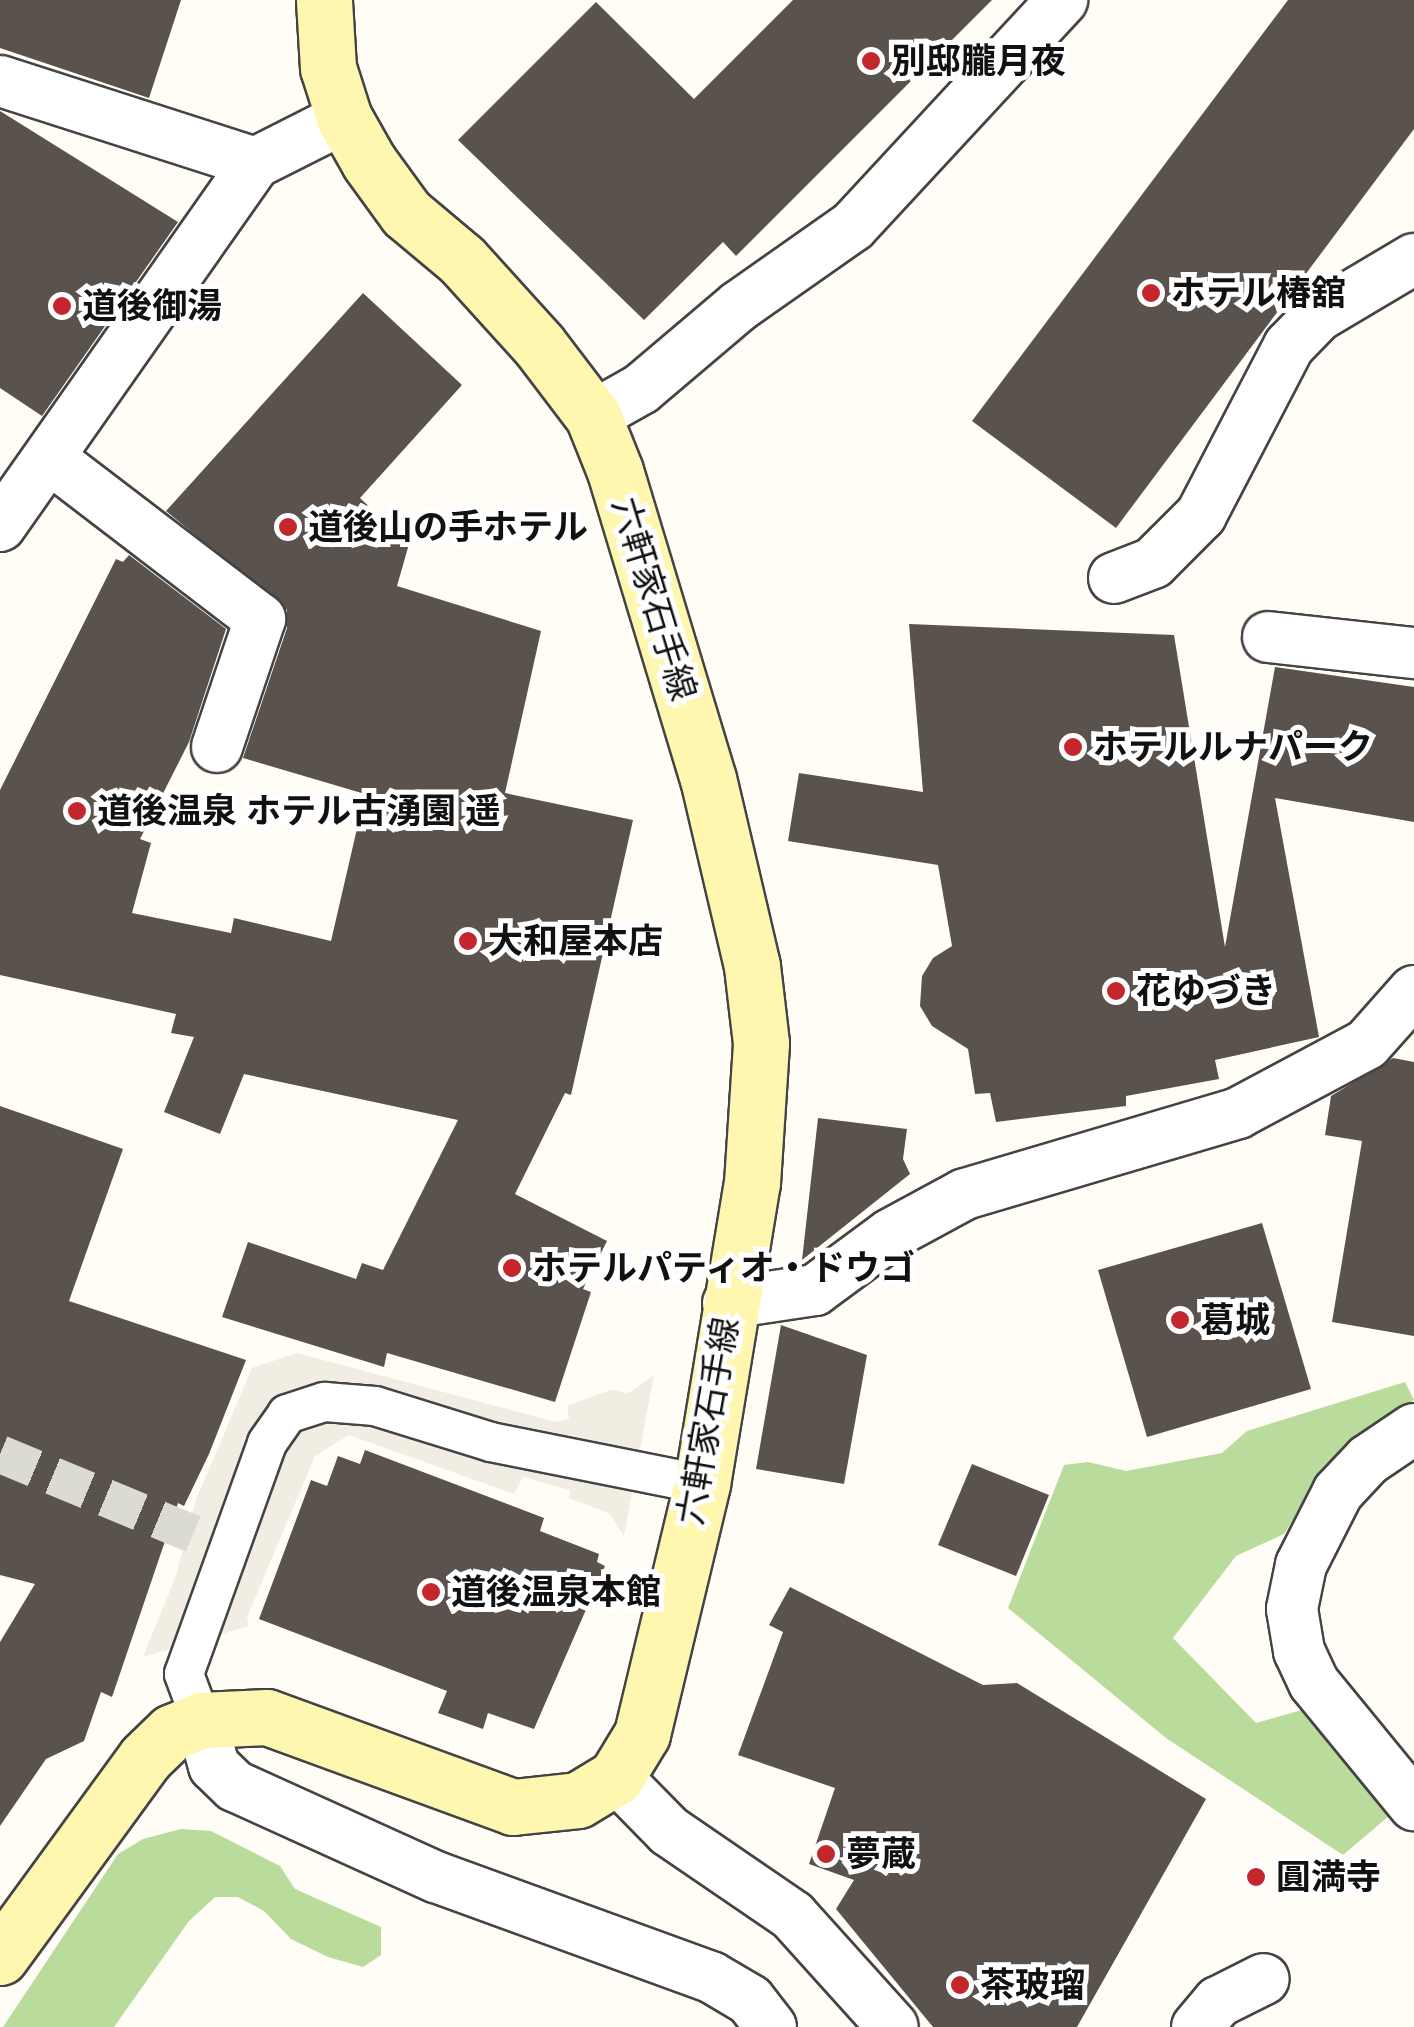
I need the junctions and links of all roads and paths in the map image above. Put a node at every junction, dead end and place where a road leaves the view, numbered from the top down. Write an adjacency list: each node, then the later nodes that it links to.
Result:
1 (324, 0): 4 (main road, 六軒家石手線)
2 (1062, 0): 7 (street)
3 (0, 82): 5 (street)
4 (344, 118): 5 (street); 7 (main road, 六軒家石手線)
5 (255, 163): 8 (street)
6 (1414, 259): 10 (street)
7 (593, 416): 15 (main road, 六軒家石手線)
8 (52, 460): 9 (street); 13 (street)
9 (0, 526)
10 (1114, 578)
11 (1268, 636): 12 (street)
12 (1414, 654)
13 (218, 747)
14 (1414, 990): 15 (street)
15 (728, 1303): 17 (main road, 六軒家石手線)
16 (1414, 1429): 20 (street)
17 (702, 1484): 18 (street); 19 (main road, 六軒家石手線)
18 (201, 1720): 19 (main road); 21 (main road); 23 (street)
19 (616, 1777): 24 (street)
20 (1414, 1804)
21 (0, 1957)
22 (1264, 1979): 25 (street)
23 (772, 2027)
24 (893, 2027)
25 (1197, 2027)

